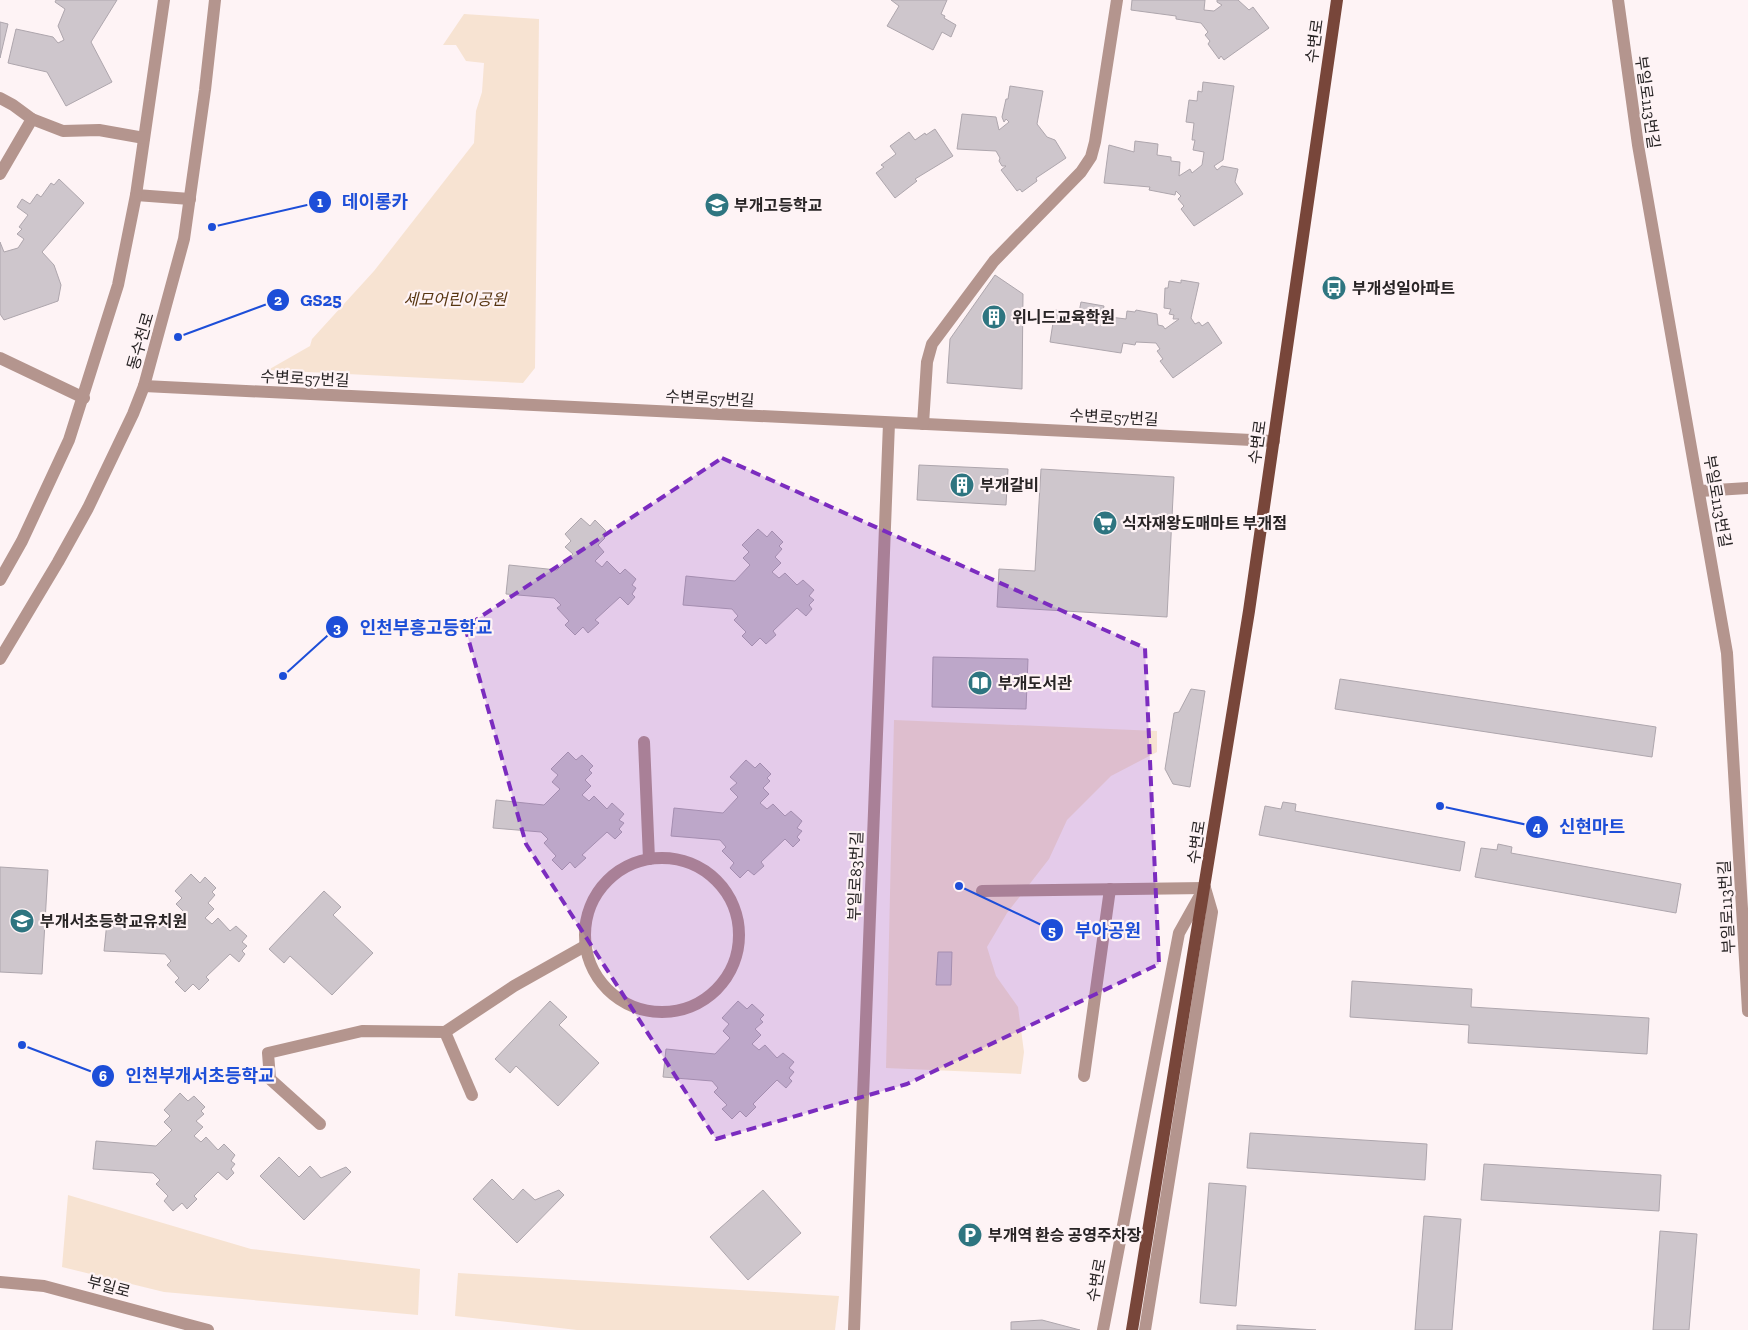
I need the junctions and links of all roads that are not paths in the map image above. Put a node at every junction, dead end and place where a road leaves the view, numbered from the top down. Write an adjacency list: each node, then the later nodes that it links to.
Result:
1 (164, 0): 8 (street)
2 (215, 0): 11 (street, 동수천로)
3 (1117, 0): 16 (street)
4 (1336, 0): 17 (main road, 수변로)
5 (1618, 0): 19 (street, 부일로113번길)
6 (0, 98): 7 (street)
7 (32, 120): 8 (street); 9 (street)
8 (144, 138): 10 (street)
9 (0, 174)
10 (136, 194): 11 (street); 14 (street)
11 (190, 199): 13 (street, 동수천로)
12 (0, 358): 14 (street)
13 (144, 386): 15 (street, 수변로57번길); 21 (street, 동수천로)
14 (84, 398): 20 (street)
15 (889, 423): 16 (street, 수변로57번길); 35 (street, 부일로83번길)
16 (923, 424): 17 (street, 수변로57번길)
17 (1274, 442): 24 (main road, 수변로)
18 (1748, 488): 19 (street)
19 (1700, 491): 28 (street, 부일로113번길)
20 (0, 580)
21 (0, 659)
22 (644, 742): 23 (street)
23 (650, 859): 27 (street); 27 (street)
24 (1205, 888): 25 (street); 36 (street, 수변로); 37 (main road, 수변로); 38 (street, 수변로)
25 (1110, 889): 26 (street); 30 (street)
26 (982, 891)
27 (585, 946): 29 (street)
28 (1748, 1011)
29 (445, 1032): 31 (street); 32 (street)
30 (1084, 1076)
31 (472, 1095)
32 (320, 1124)
33 (0, 1282): 34 (street, 부일로)
34 (208, 1330)
35 (854, 1330)
36 (1104, 1330)
37 (1132, 1330)
38 (1145, 1330)

